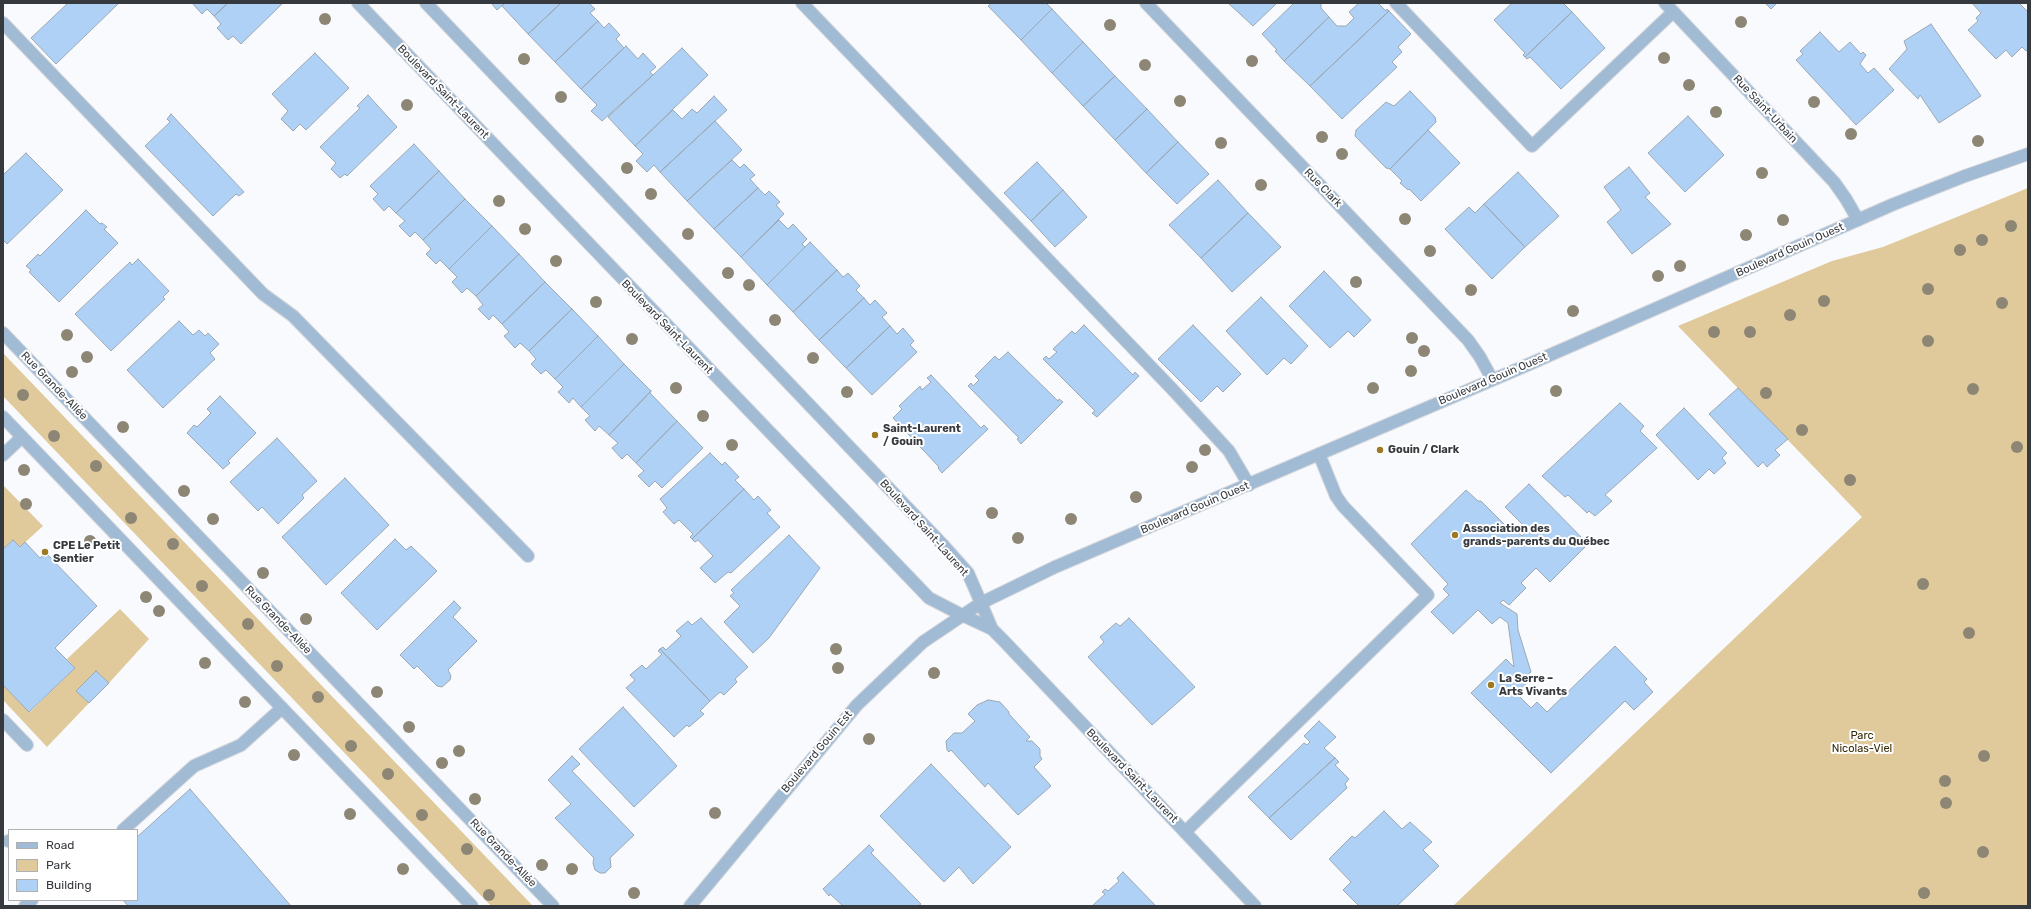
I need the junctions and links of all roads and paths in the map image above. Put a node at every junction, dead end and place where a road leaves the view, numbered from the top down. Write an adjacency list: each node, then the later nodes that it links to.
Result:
1 (358, 3): 19 (street, Boulevard Saint-Laurent)
2 (426, 3): 18 (street, Boulevard Saint-Laurent)
3 (802, 3): 16 (street)
4 (1146, 3): 11 (street, Rue Clark)
5 (1396, 3): 6 (street)
6 (1669, 7): 9 (street, Rue Saint-Urbain)
7 (3, 23): 17 (street)
8 (2028, 154): 9 (street, Boulevard Gouin Ouest)
9 (1858, 220): 11 (street, Boulevard Gouin Ouest)
10 (3, 333): 27 (street, Rue Grande-Allée)
11 (1492, 379): 14 (street, Boulevard Gouin Ouest)
12 (3, 417): 13 (street)
13 (22, 437): 15 (street); 21 (street)
14 (1319, 454): 16 (street, Boulevard Gouin Ouest); 25 (street)
15 (3, 455)
16 (1249, 484): 18 (street, Boulevard Gouin Ouest)
17 (528, 556)
18 (981, 603): 19 (street, Boulevard Gouin Ouest); 20 (street, Boulevard Saint-Laurent)
19 (962, 615): 20 (street, Boulevard Saint-Laurent); 28 (street, Boulevard Gouin Est)
20 (992, 629): 25 (street, Boulevard Saint-Laurent)
21 (282, 708): 24 (street); 26 (street)
22 (3, 720): 23 (street)
23 (27, 745)
24 (124, 829)
25 (1186, 832): 29 (street, Boulevard Saint-Laurent)
26 (472, 906)
27 (553, 906)
28 (690, 906)
29 (1255, 906)

